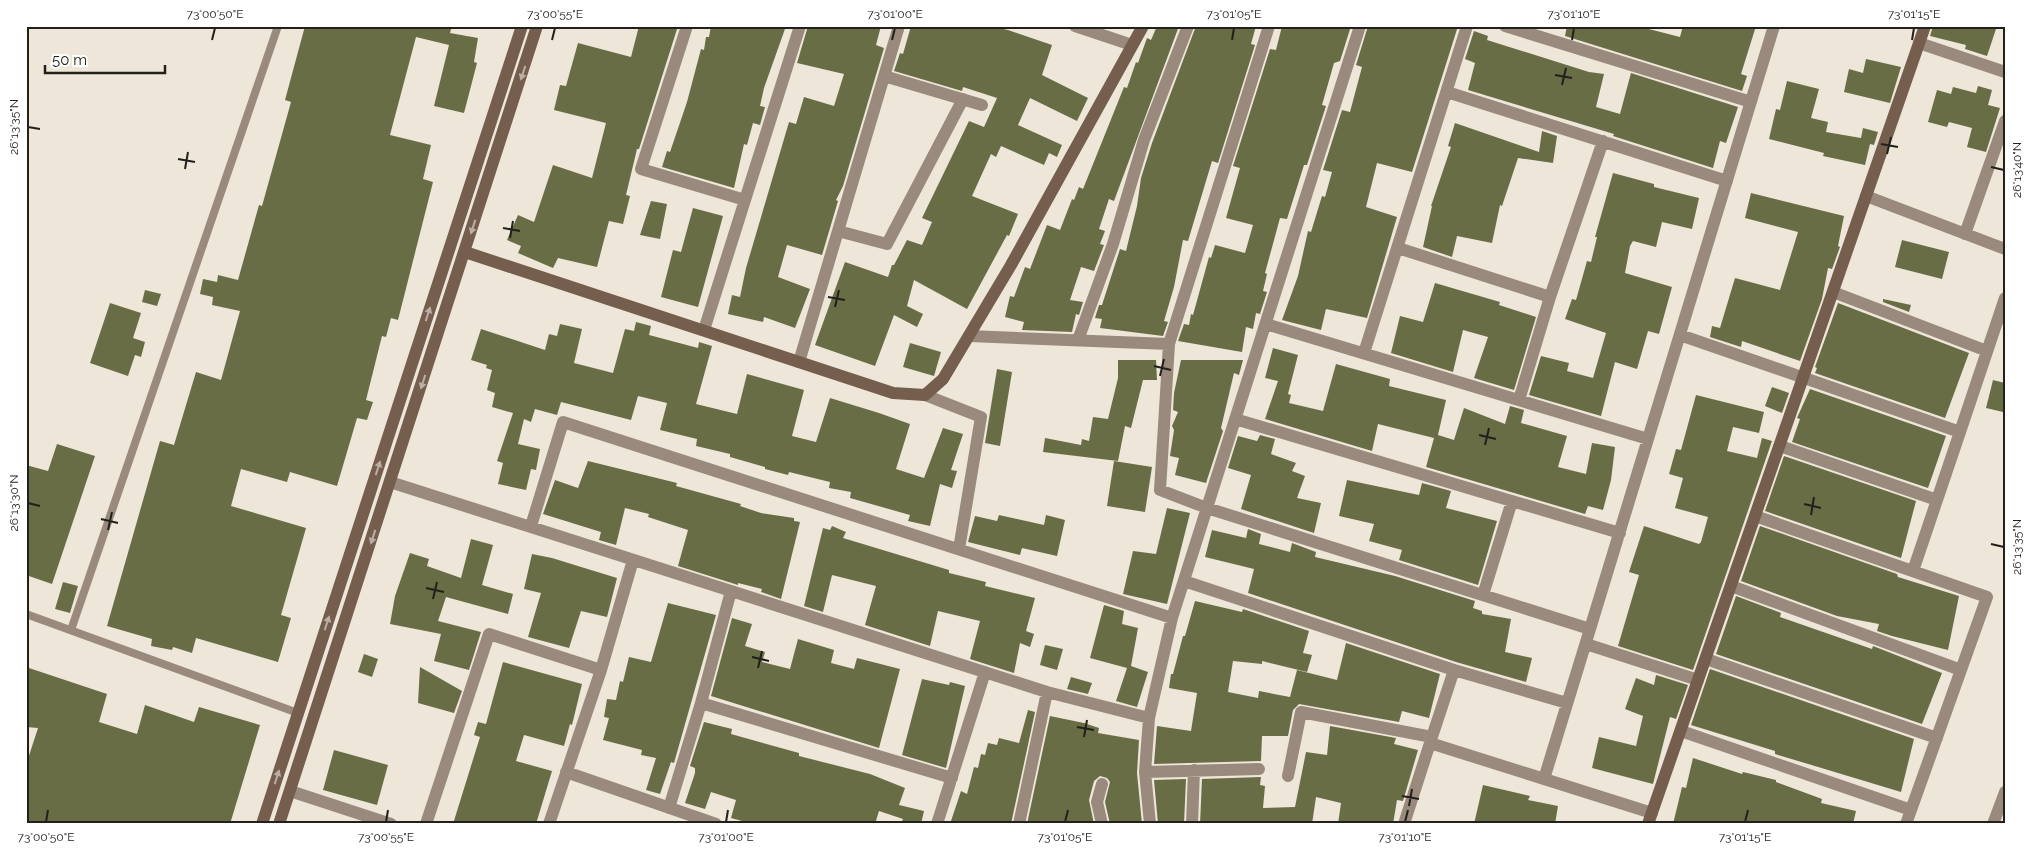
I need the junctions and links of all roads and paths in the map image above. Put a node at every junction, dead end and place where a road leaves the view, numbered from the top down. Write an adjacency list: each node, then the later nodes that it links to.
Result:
1 (278, 26): 70 (lane)
2 (522, 26): 81 (street, one-way to 2)
3 (538, 26): 33 (street, one-way to 33)
4 (687, 26): 28 (street)
5 (800, 26): 28 (street)
6 (899, 26): 19 (street)
7 (1075, 26): 17 (street)
8 (1143, 26): 17 (street)
9 (1188, 26): 41 (street)
10 (1269, 26): 42 (street)
11 (1360, 26): 37 (street)
12 (1467, 26): 20 (street)
13 (1505, 26): 22 (street)
14 (1774, 26): 22 (street)
15 (1925, 26): 16 (street)
16 (1919, 43): 18 (street); 27 (street)
17 (1132, 45): 40 (street)
18 (2005, 72)
19 (884, 76): 21 (street); 29 (street)
20 (1447, 92): 25 (street); 31 (street)
21 (963, 99): 23 (street); 29 (street)
22 (1751, 102): 26 (street)
23 (982, 104)
24 (2005, 121): 30 (street)
25 (1603, 142): 26 (street); 35 (street)
26 (1727, 181): 39 (street)
27 (1866, 196): 30 (street); 34 (street)
28 (745, 200): 38 (street)
29 (838, 231): 45 (street)
30 (1965, 234): 32 (street)
31 (1398, 248): 35 (street); 44 (street)
32 (2005, 249)
33 (465, 252): 38 (street); 53 (street, one-way to 53)
34 (1833, 292): 43 (street); 46 (street)
35 (1550, 297): 48 (street)
36 (2005, 298): 43 (street)
37 (1266, 324): 44 (street); 49 (street)
38 (704, 330): 45 (street)
39 (1680, 335): 46 (street); 51 (street)
40 (969, 336): 41 (street); 47 (street)
41 (1078, 340): 42 (street)
42 (1169, 344): 56 (street)
43 (1987, 351): 50 (street)
44 (1364, 353): 48 (street)
45 (799, 362): 47 (street)
46 (1804, 376): 50 (street); 52 (street)
47 (925, 395): 60 (street)
48 (1519, 400): 51 (street)
49 (1235, 419): 55 (street); 56 (street)
50 (1960, 432): 54 (street)
51 (1648, 439): 59 (street)
52 (1780, 446): 54 (street); 57 (street)
53 (390, 482): 58 (street); 94 (street, one-way to 94)
54 (1937, 500): 62 (street)
55 (1512, 501): 59 (street); 66 (street)
56 (1207, 508): 63 (street); 66 (street)
57 (1755, 516): 62 (street); 64 (street)
58 (531, 526): 60 (street); 61 (street)
59 (1620, 533): 69 (street)
60 (959, 549): 68 (street)
61 (633, 560): 65 (street); 73 (street)
62 (1913, 571): 75 (street)
63 (1184, 581): 68 (street); 74 (street)
64 (1731, 586): 72 (street); 75 (street)
65 (731, 590): 76 (street); 79 (street)
66 (1483, 595): 69 (street)
67 (26, 614): 70 (lane)
68 (1172, 618): 82 (street)
69 (1590, 629): 71 (street)
70 (71, 630): 81 (lane)
71 (1586, 644): 77 (street); 80 (street)
72 (1706, 659): 77 (street); 84 (street)
73 (601, 670): 88 (street); 102 (street)
74 (1454, 670): 80 (street); 85 (street)
75 (1962, 670): 84 (street)
76 (985, 672): 78 (street); 91 (street)
77 (1698, 680): 83 (street)
78 (1047, 692): 82 (street); 106 (street)
79 (701, 703): 91 (street); 96 (street)
80 (1567, 703): 92 (street)
81 (298, 713): 99 (street, one-way to 81)
82 (1149, 718): 89 (street)
83 (1681, 731): 97 (street); 98 (street)
84 (1937, 738): 97 (street)
85 (1431, 740): 90 (street); 92 (street); 110 (street)
86 (1259, 768): 87 (street)
87 (1194, 770): 89 (street); 109 (street)
88 (566, 772): 96 (street); 103 (street)
89 (1145, 772): 108 (street)
90 (1288, 776)
91 (952, 778): 105 (street)
92 (1544, 779): 98 (street)
93 (1102, 784): 107 (street)
94 (290, 790): 100 (street); 101 (street)
95 (2005, 792): 112 (street)
96 (669, 808): 104 (street)
97 (1911, 810): 111 (street)
98 (1650, 818)
99 (262, 824)
100 (279, 824)
101 (391, 824)
102 (426, 824)
103 (549, 824)
104 (716, 824)
105 (937, 824)
106 (1019, 824)
107 (1102, 824)
108 (1150, 824)
109 (1192, 824)
110 (1404, 824)
111 (1906, 824)
112 (1993, 824)

